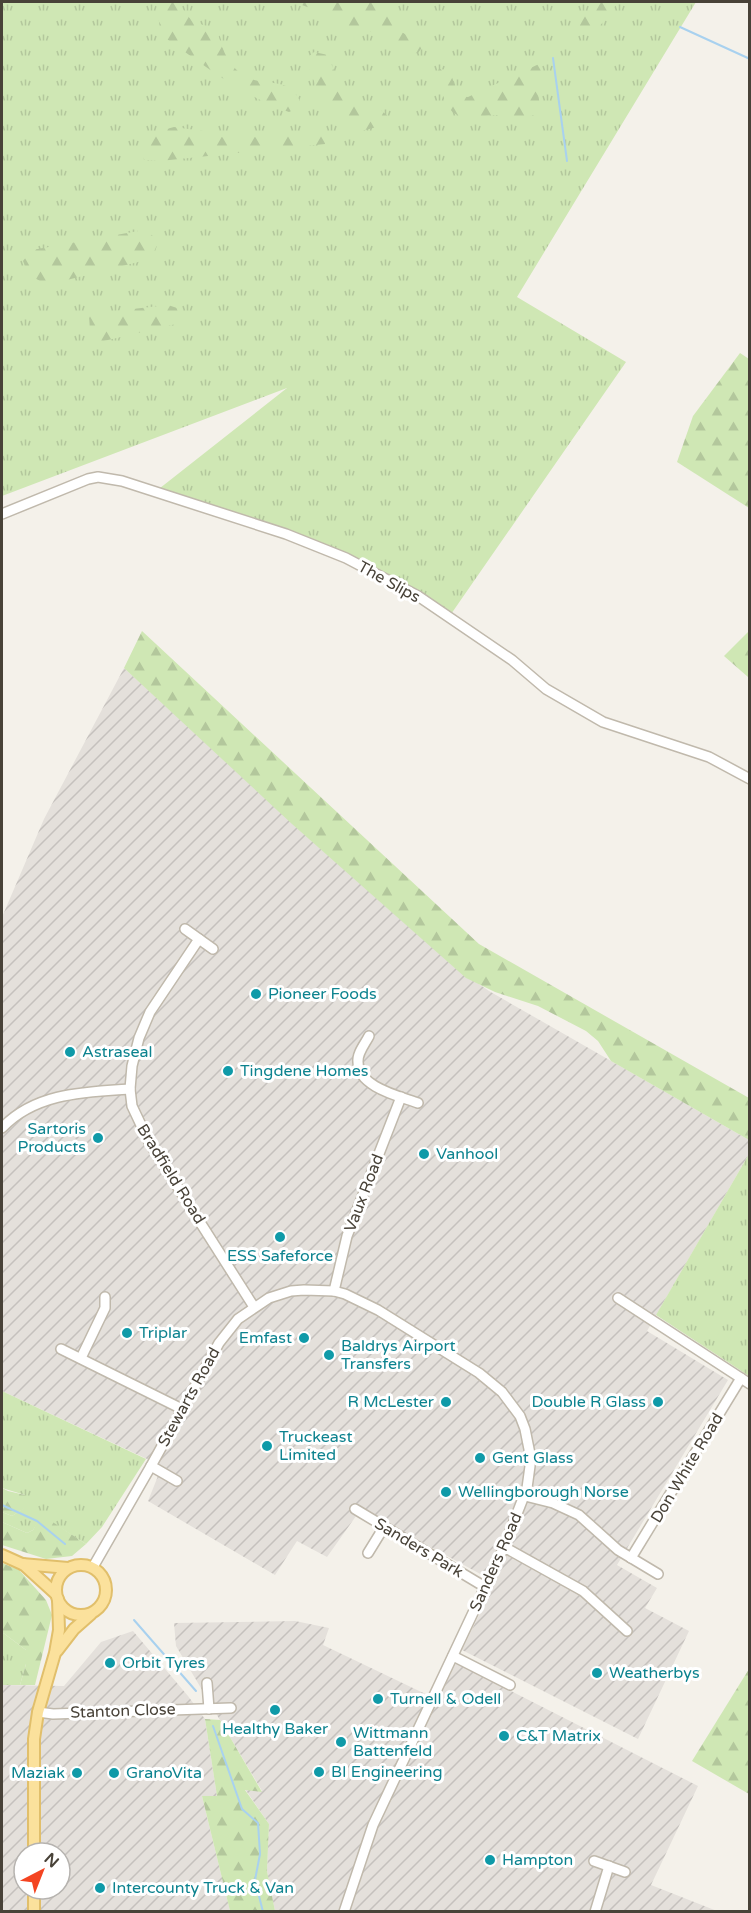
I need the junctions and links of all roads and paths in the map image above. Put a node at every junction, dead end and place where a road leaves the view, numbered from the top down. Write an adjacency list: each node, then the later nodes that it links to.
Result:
1 (2, 514): 2 (street, The Slips)
2 (750, 779)
3 (185, 929): 4 (street)
4 (199, 939): 5 (street); 7 (street, Bradfield Road)
5 (213, 949)
6 (369, 1036): 8 (street)
7 (130, 1089): 10 (street); 14 (street, Bradfield Road)
8 (401, 1097): 9 (street); 11 (street, Vaux Road)
9 (418, 1103)
10 (2, 1128)
11 (334, 1291): 14 (street, Stewarts Road); 21 (street, Sanders Road)
12 (105, 1297): 16 (street)
13 (618, 1298): 17 (street, Don White Road)
14 (254, 1306): 18 (street, Stewarts Road)
15 (62, 1349): 16 (street)
16 (81, 1358): 18 (street)
17 (745, 1381): 27 (street, Don White Road)
18 (182, 1409): 19 (street, Stewarts Road)
19 (151, 1466): 20 (street); 29 (street, Stewarts Road)
20 (177, 1481)
21 (525, 1496): 24 (street, Sanders Road); 27 (street)
22 (354, 1509): 23 (street, Sanders Park)
23 (384, 1527): 25 (street); 32 (street, Sanders Park)
24 (504, 1547): 32 (street, Sanders Road); 35 (street)
25 (368, 1553)
26 (2, 1555): 28 (main road)
27 (631, 1558): 31 (street)
28 (22, 1564): 30 (main road); 33 (main road)
29 (93, 1567): 30 (main road); 34 (main road)
30 (68, 1568): 33 (main road)
31 (658, 1574)
32 (485, 1587): 37 (street, Sanders Road)
33 (57, 1597): 34 (main road); 36 (main road)
34 (92, 1613): 36 (main road)
35 (627, 1631)
36 (55, 1653): 42 (main road)
37 (453, 1656): 39 (street); 47 (street, Sanders Road)
38 (207, 1683): 40 (street)
39 (510, 1685)
40 (209, 1708): 41 (street, Stanton Close); 42 (street, Stanton Close)
41 (231, 1708)
42 (38, 1712): 43 (main road)
43 (34, 1841)
44 (594, 1861): 45 (street)
45 (609, 1866): 46 (street); 48 (street)
46 (625, 1872)
47 (344, 1911)
48 (595, 1911)

